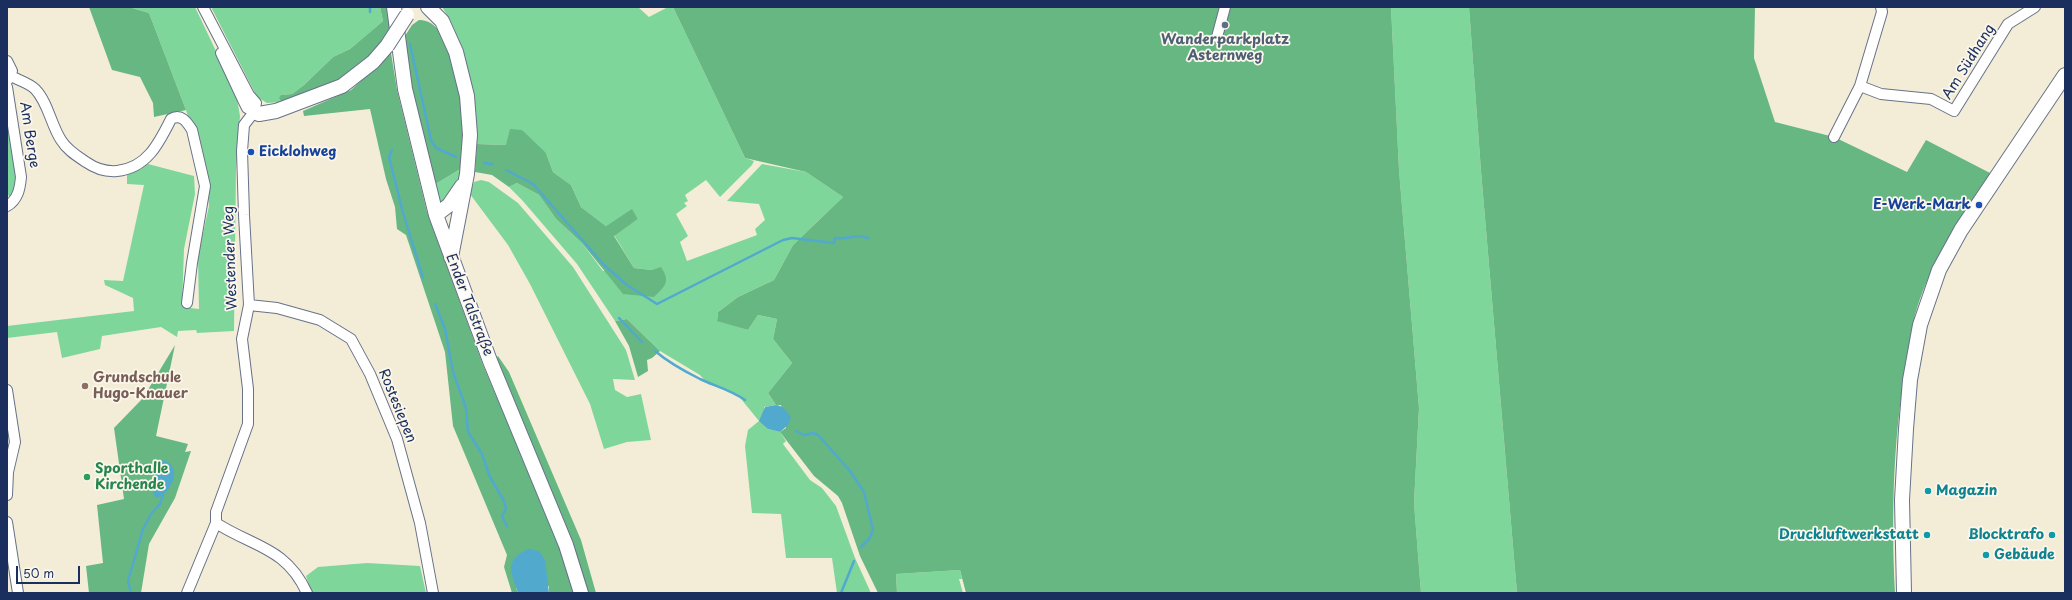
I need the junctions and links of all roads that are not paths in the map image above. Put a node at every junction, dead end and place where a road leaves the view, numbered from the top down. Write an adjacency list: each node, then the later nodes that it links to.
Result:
1 (203, 7): 14 (street)
2 (394, 7): 18 (main road, Ender Talstraße)
3 (428, 7): 16 (main road)
4 (1225, 7): 8 (street)
5 (1881, 7): 12 (street)
6 (2029, 9): 12 (street, Am Südhang)
7 (409, 11): 14 (main road, bridge)
8 (1217, 37)
9 (7, 61): 11 (street)
10 (2065, 75): 31 (main road)
11 (9, 78): 20 (street)
12 (1860, 86): 15 (street)
13 (7, 87): 17 (street, Am Berge)
14 (255, 107): 21 (street, Westender Weg)
15 (1834, 137)
16 (466, 178): 18 (main road); 19 (main road)
17 (7, 206)
18 (436, 215): 19 (main road, Ender Talstraße)
19 (451, 258): 30 (main road, Ender Talstraße)
20 (187, 303)
21 (249, 305): 25 (street, Westender Weg); 29 (street, Rostesiepen)
22 (7, 390): 23 (street)
23 (7, 495)
24 (7, 522): 26 (street)
25 (216, 522): 27 (street, Westender Weg); 28 (street)
26 (18, 593)
27 (187, 593)
28 (307, 593)
29 (433, 593)
30 (580, 593)
31 (1904, 593)

